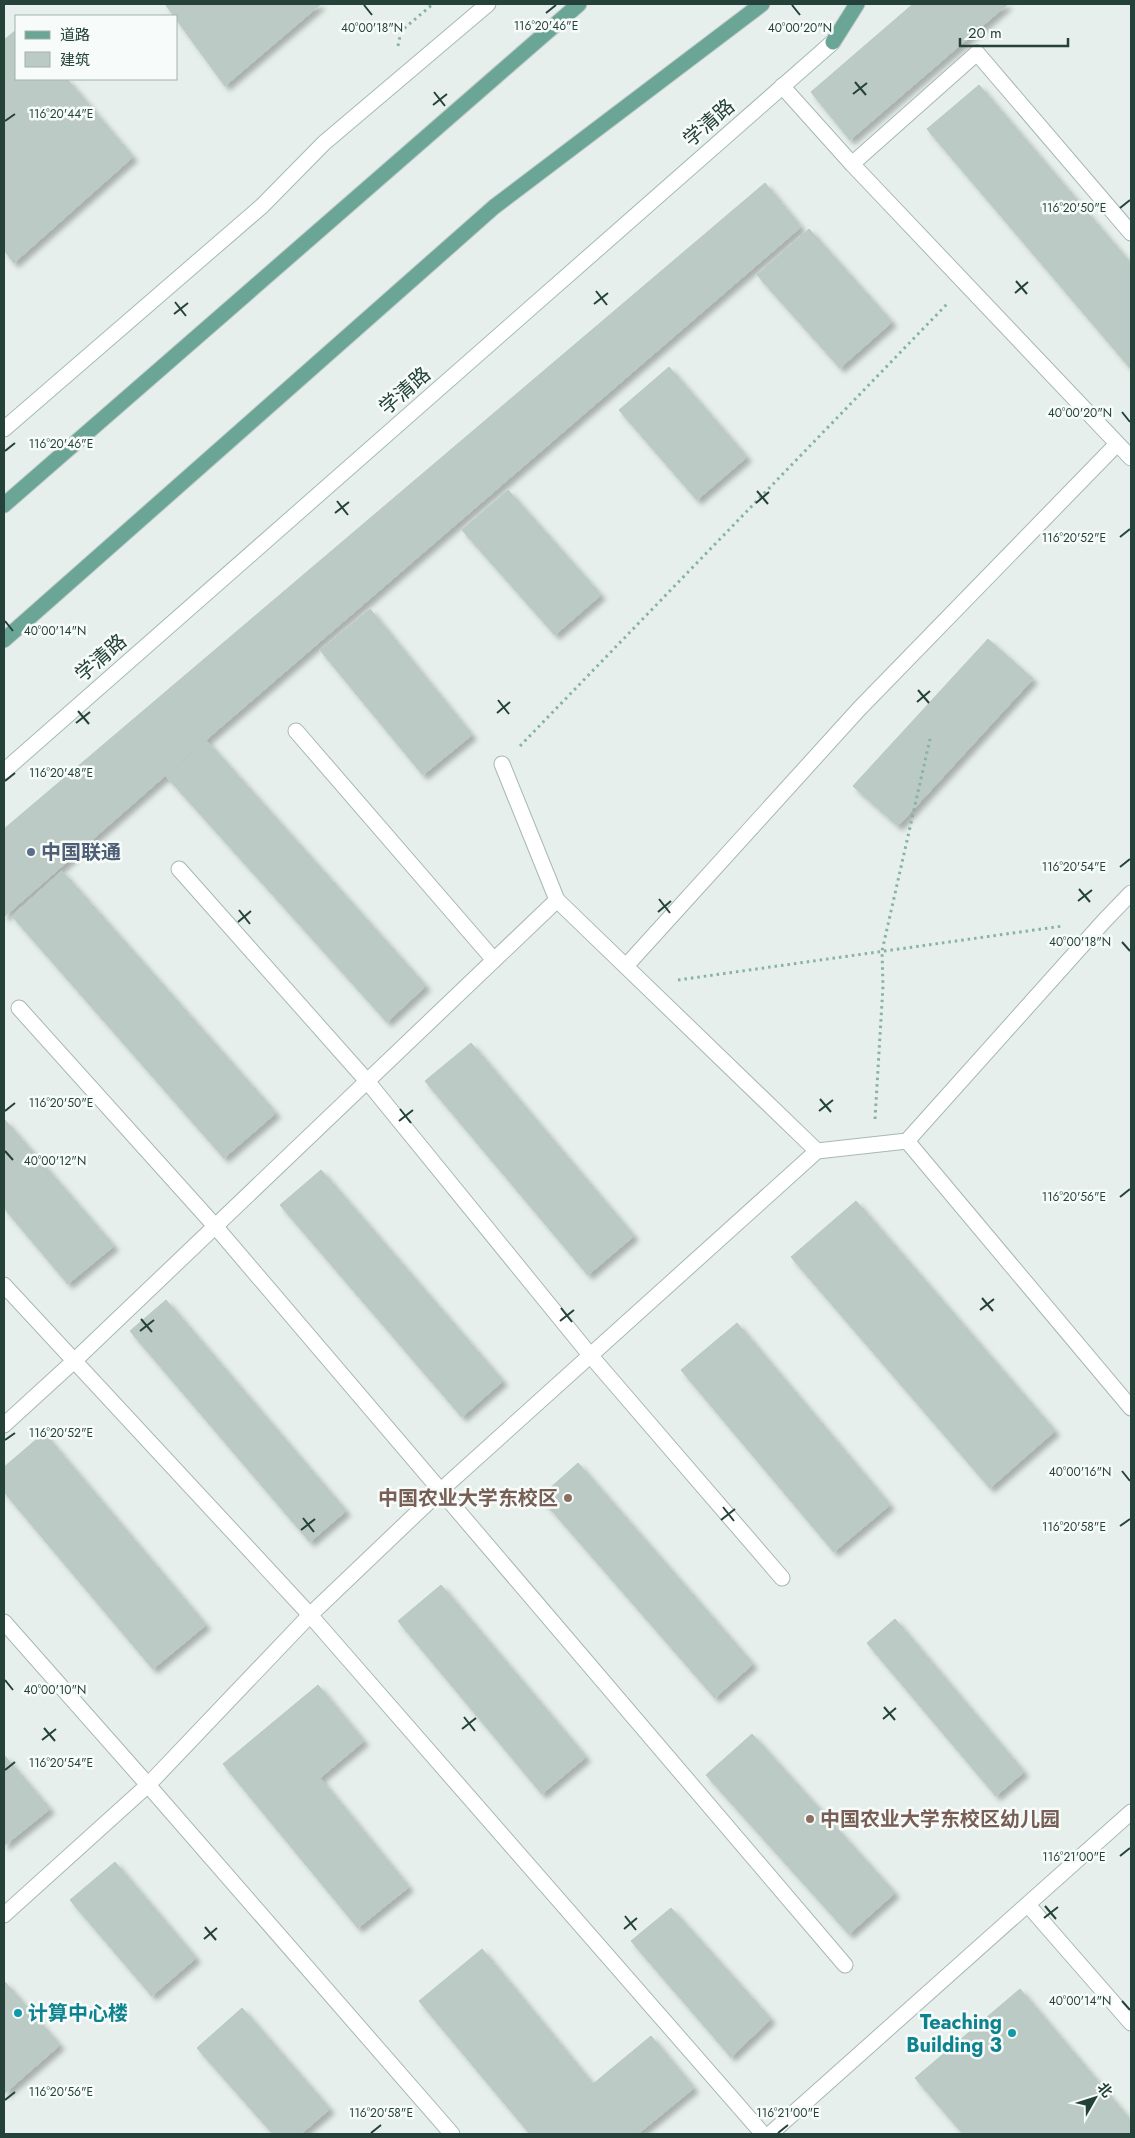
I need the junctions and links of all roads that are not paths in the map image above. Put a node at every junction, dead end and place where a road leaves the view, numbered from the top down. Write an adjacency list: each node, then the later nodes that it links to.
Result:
1 (488, 4): 9 (street)
2 (579, 4): 12 (main road)
3 (762, 4): 13 (main road)
4 (857, 4): 5 (main road)
5 (833, 42): 6 (street, 学清路)
6 (782, 86): 7 (street); 16 (street, 学清路)
7 (852, 164): 8 (street); 10 (street)
8 (1131, 233)
9 (4, 429)
10 (1118, 444): 11 (street); 21 (street)
11 (1131, 458)
12 (4, 505)
13 (4, 640)
14 (296, 731): 20 (street)
15 (502, 764): 19 (street)
16 (4, 770)
17 (179, 868): 23 (street)
18 (1131, 893): 24 (street)
19 (558, 900): 20 (street); 21 (street)
20 (494, 960): 23 (street)
21 (626, 966): 25 (street)
22 (19, 1008): 26 (street)
23 (367, 1082): 26 (street); 28 (street)
24 (907, 1141): 25 (street); 30 (street)
25 (817, 1151): 28 (street)
26 (215, 1226): 29 (street); 32 (street)
27 (4, 1285): 29 (street)
28 (590, 1355): 32 (street); 33 (street)
29 (73, 1362): 31 (street); 34 (street)
30 (1131, 1408)
31 (4, 1425)
32 (440, 1492): 34 (street); 40 (street)
33 (782, 1578)
34 (310, 1615): 36 (street); 43 (street)
35 (4, 1622): 36 (street)
36 (148, 1785): 39 (street); 42 (street)
37 (1131, 1812): 38 (street)
38 (1028, 1905): 41 (street); 44 (street)
39 (4, 1915)
40 (846, 1965)
41 (1131, 2023)
42 (452, 2134)
43 (763, 2134)
44 (770, 2134)

